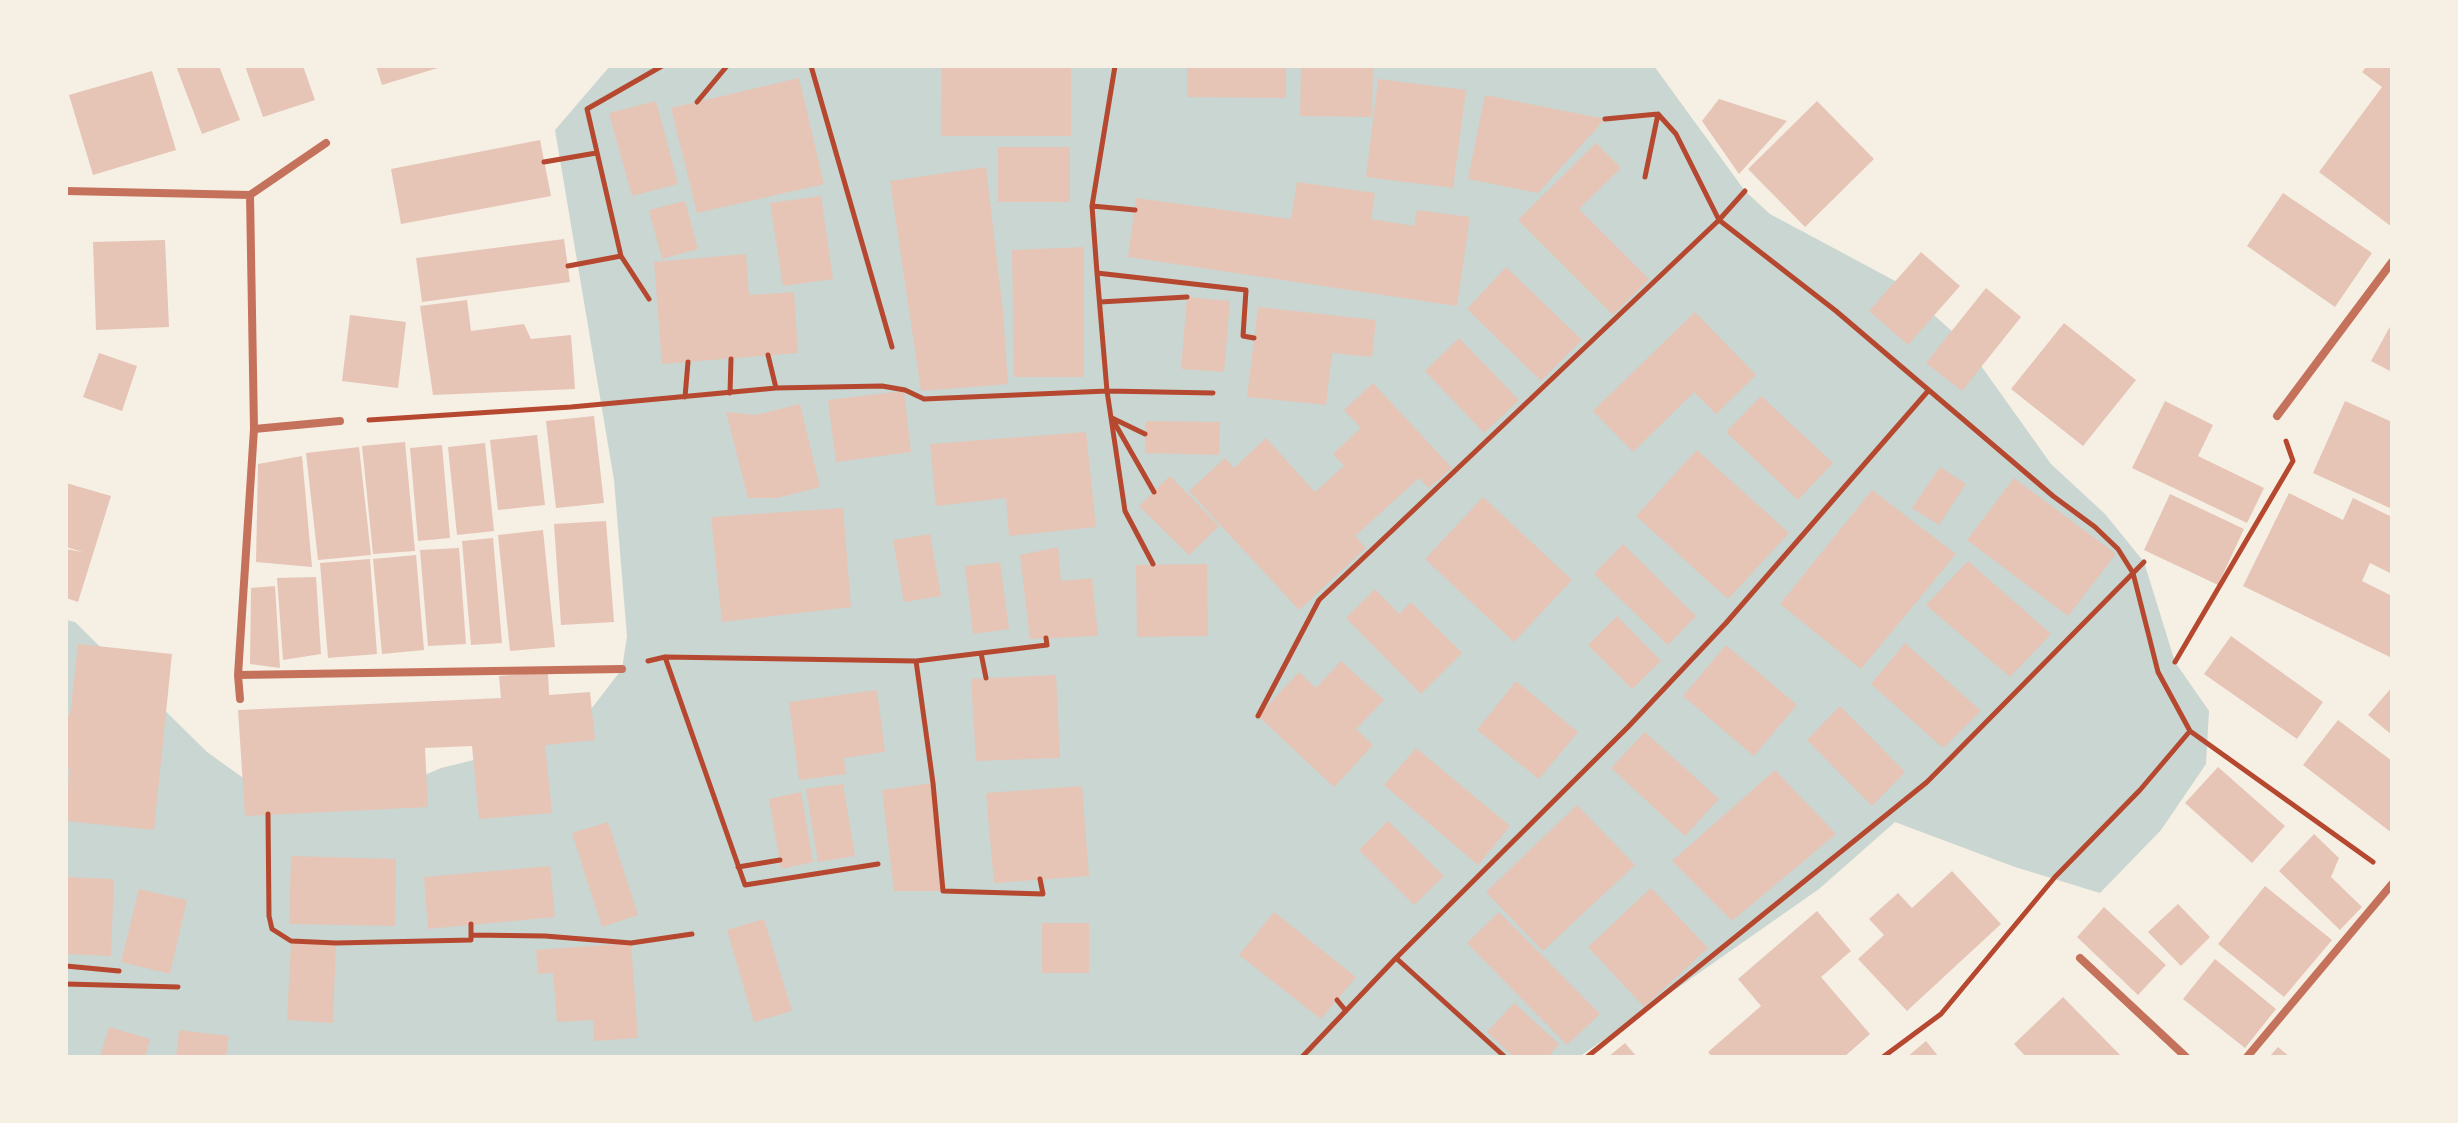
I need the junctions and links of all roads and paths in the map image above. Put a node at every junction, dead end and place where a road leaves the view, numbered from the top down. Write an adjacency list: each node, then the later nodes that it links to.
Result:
1 (662, 66): 9 (path)
2 (727, 66): 5 (path)
3 (811, 66): 26 (path)
4 (1115, 66): 15 (path)
5 (697, 102)
6 (1658, 114): 7 (path); 11 (path); 17 (path)
7 (1605, 119)
8 (326, 143): 14 (street)
9 (596, 153): 10 (path); 18 (path)
10 (544, 162)
11 (1645, 177)
12 (66, 191): 14 (street)
13 (1745, 191): 17 (path)
14 (250, 195): 39 (street)
15 (1092, 206): 16 (path); 21 (path)
16 (1135, 210)
17 (1719, 220): 32 (path); 53 (path)
18 (621, 256): 20 (path); 23 (path)
19 (2392, 262): 36 (street)
20 (568, 266)
21 (1097, 273): 24 (path); 25 (path)
22 (1187, 297): 24 (path)
23 (649, 299)
24 (1100, 302): 31 (path)
25 (1254, 338)
26 (892, 347)
27 (768, 355): 30 (path)
28 (731, 359): 33 (path)
29 (688, 362): 35 (path)
30 (776, 388): 31 (path); 33 (path)
31 (1107, 391): 34 (path); 37 (path)
32 (1928, 391): 44 (path); 65 (path)
33 (730, 393): 35 (path)
34 (1213, 393)
35 (685, 397): 38 (path)
36 (2277, 416): 48 (path)
37 (1111, 418): 40 (path); 41 (path); 43 (path)
38 (340, 421): 39 (street)
39 (254, 429): 50 (street)
40 (1145, 434)
41 (1154, 492)
42 (2144, 562): 44 (path)
43 (1153, 564)
44 (2133, 573): 54 (path); 75 (path)
45 (1046, 638): 46 (path)
46 (981, 653): 47 (path); 51 (path)
47 (916, 661): 58 (path); 60 (path)
48 (2175, 662)
49 (622, 669): 50 (street)
50 (238, 675): 52 (street)
51 (986, 678)
52 (240, 699)
53 (1258, 716)
54 (2190, 731): 59 (path); 76 (path)
55 (268, 814): 64 (path)
56 (780, 860): 58 (path)
57 (878, 864): 58 (path)
58 (738, 867)
59 (2379, 867)
60 (1040, 879)
61 (2392, 884): 78 (street)
62 (471, 924): 64 (path)
63 (692, 934): 64 (path)
64 (472, 935)
65 (1396, 958): 72 (path); 74 (path)
66 (2080, 958): 77 (street)
67 (66, 966): 68 (path)
68 (119, 971)
69 (66, 984): 70 (path)
70 (178, 987)
71 (1337, 1000): 72 (path)
72 (1346, 1011): 73 (path)
73 (1302, 1057)
74 (1505, 1057)
75 (1587, 1057)
76 (1883, 1057)
77 (2186, 1057)
78 (2247, 1057)

